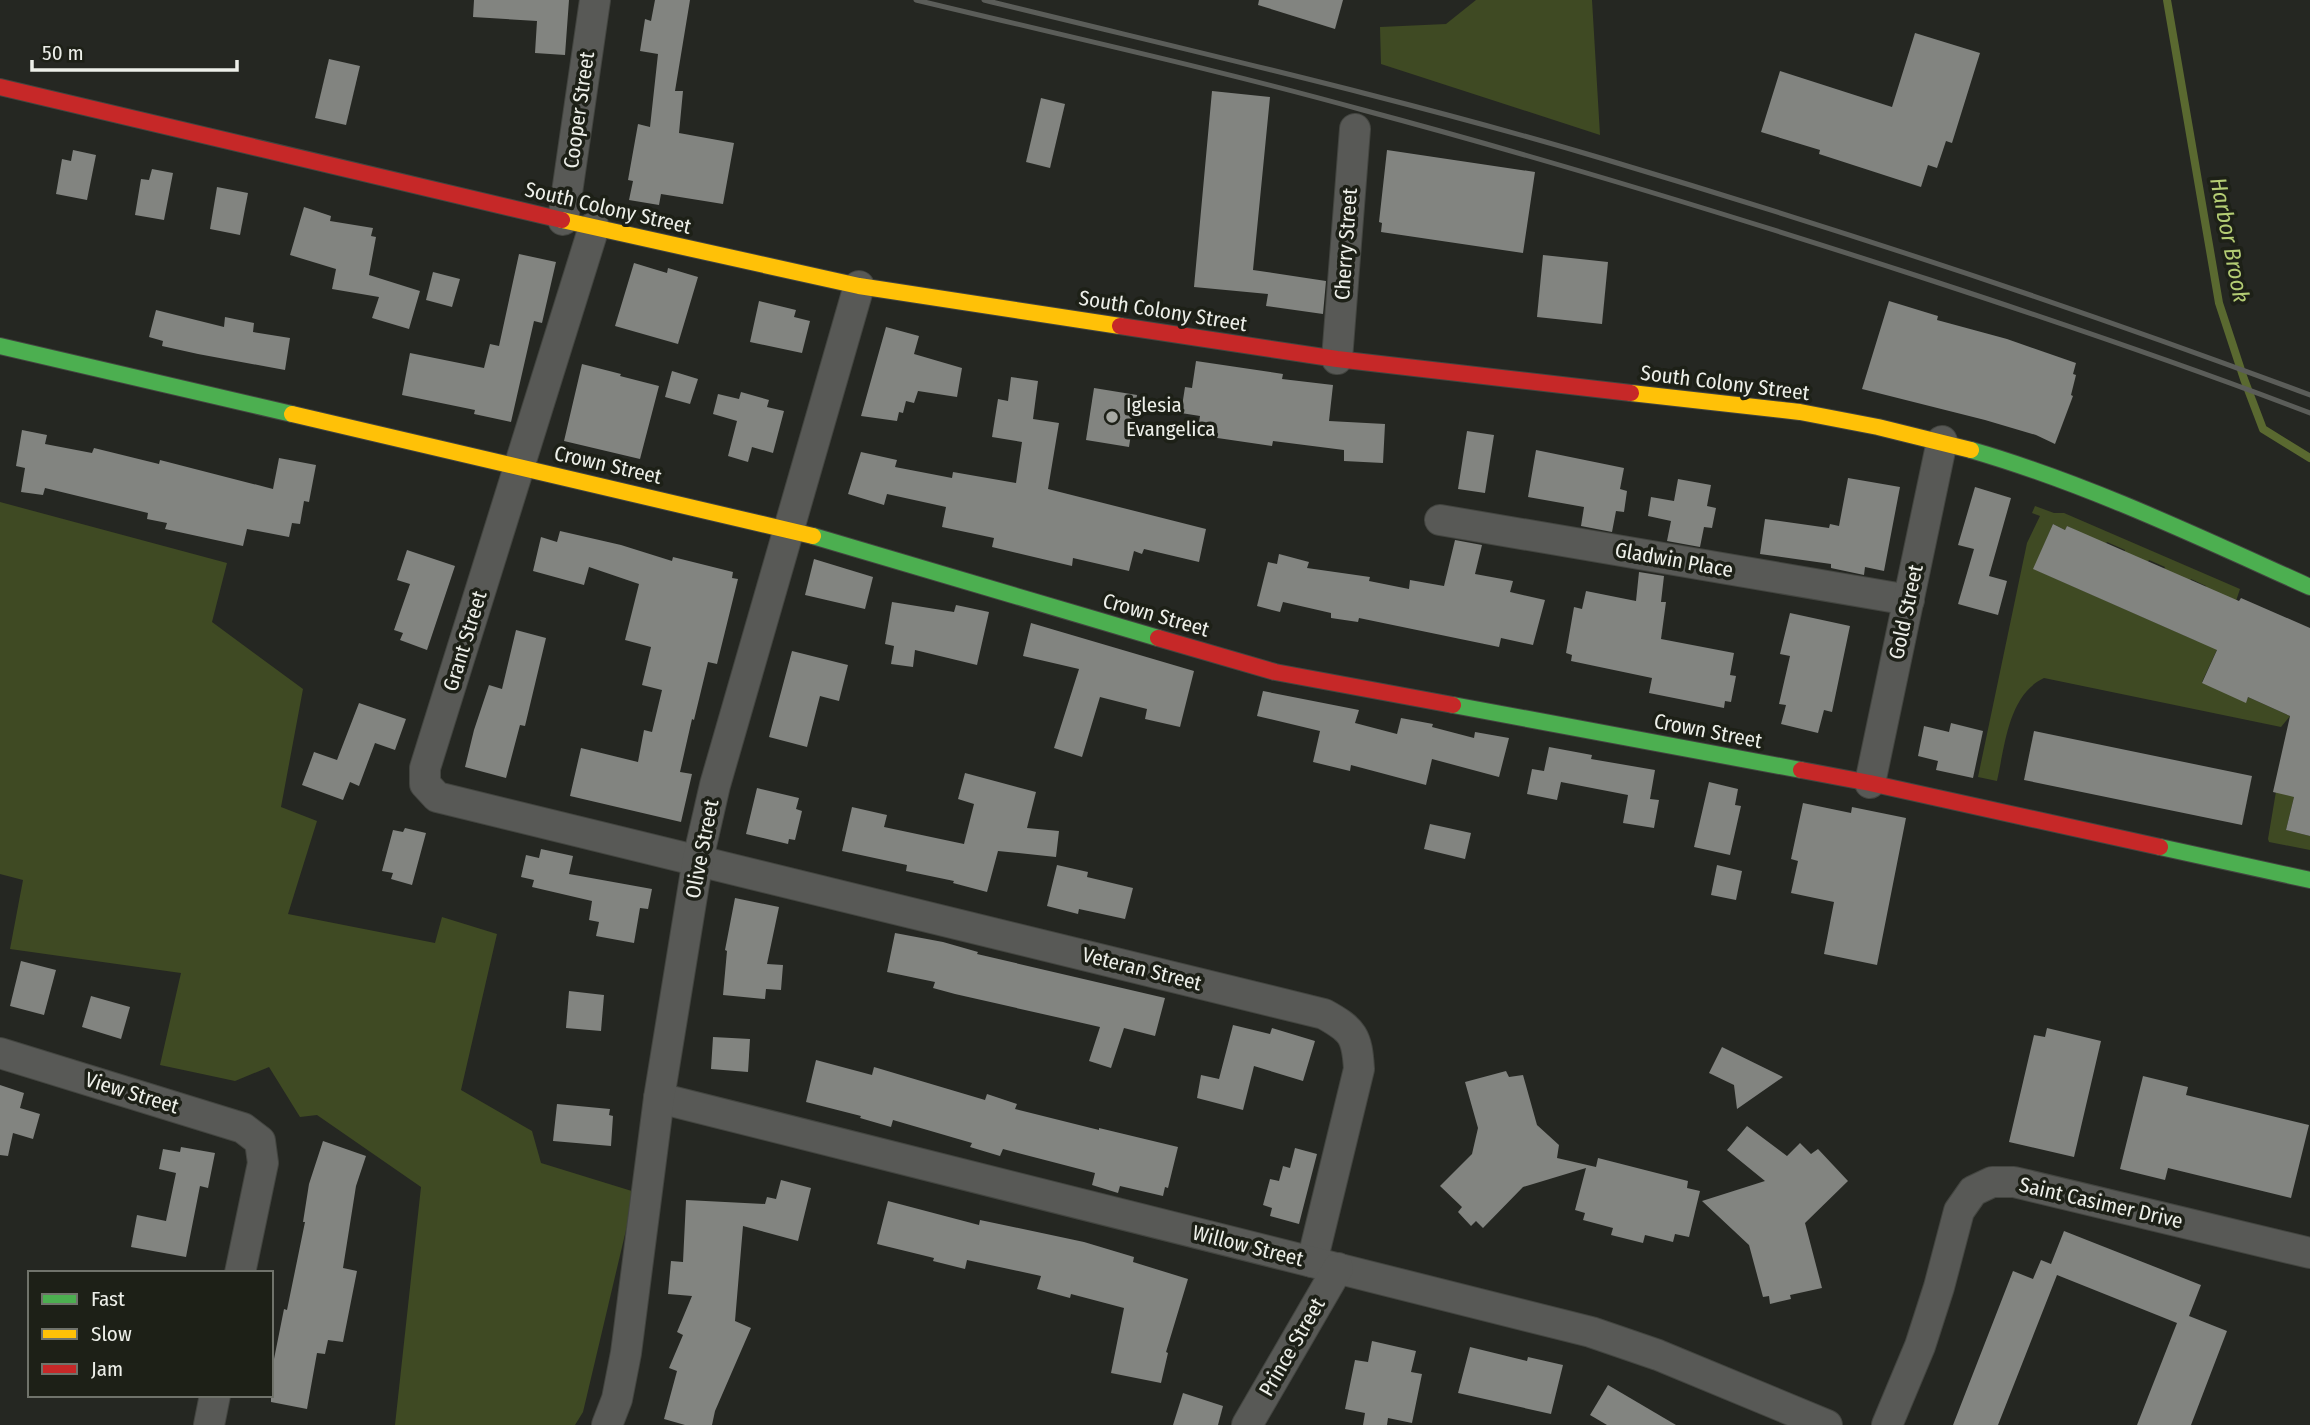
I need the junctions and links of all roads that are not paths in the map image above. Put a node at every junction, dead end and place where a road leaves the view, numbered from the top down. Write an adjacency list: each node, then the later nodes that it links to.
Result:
1 (595, 0): 4 (street, Cooper Street)
2 (0, 87): 4 (street, South Colony Street)
3 (1355, 130): 8 (street, Cherry Street)
4 (563, 220): 5 (street, South Colony Street)
5 (594, 227): 6 (street, South Colony Street); 10 (street, Grant Street)
6 (859, 286): 8 (street, South Colony Street); 12 (street, Olive Street)
7 (0, 346): 10 (street, Crown Street)
8 (1338, 359): 9 (street, South Colony Street)
9 (1942, 441): 13 (street, South Colony Street); 14 (street, Gold Street)
10 (520, 466): 12 (street, Crown Street); 16 (street, Grant Street)
11 (1440, 520): 14 (street, Gladwin Place)
12 (788, 529): 15 (street, Crown Street); 16 (street, Olive Street)
13 (2310, 587)
14 (1909, 600): 15 (street, Gold Street)
15 (1870, 783): 17 (street, Crown Street)
16 (698, 859): 19 (street, Olive Street); 21 (street, Veteran Street)
17 (2310, 880)
18 (0, 1052): 22 (street, View Street)
19 (659, 1098): 21 (street, Willow Street); 25 (street, Olive Street)
20 (2310, 1253): 28 (street, Saint Casimer Drive)
21 (1325, 1265): 26 (street, Prince Street); 27 (street, Willow Street)
22 (240, 1271)
23 (215, 1397): 24 (street)
24 (209, 1425)
25 (607, 1425)
26 (1247, 1425)
27 (1827, 1425)
28 (1887, 1425)

